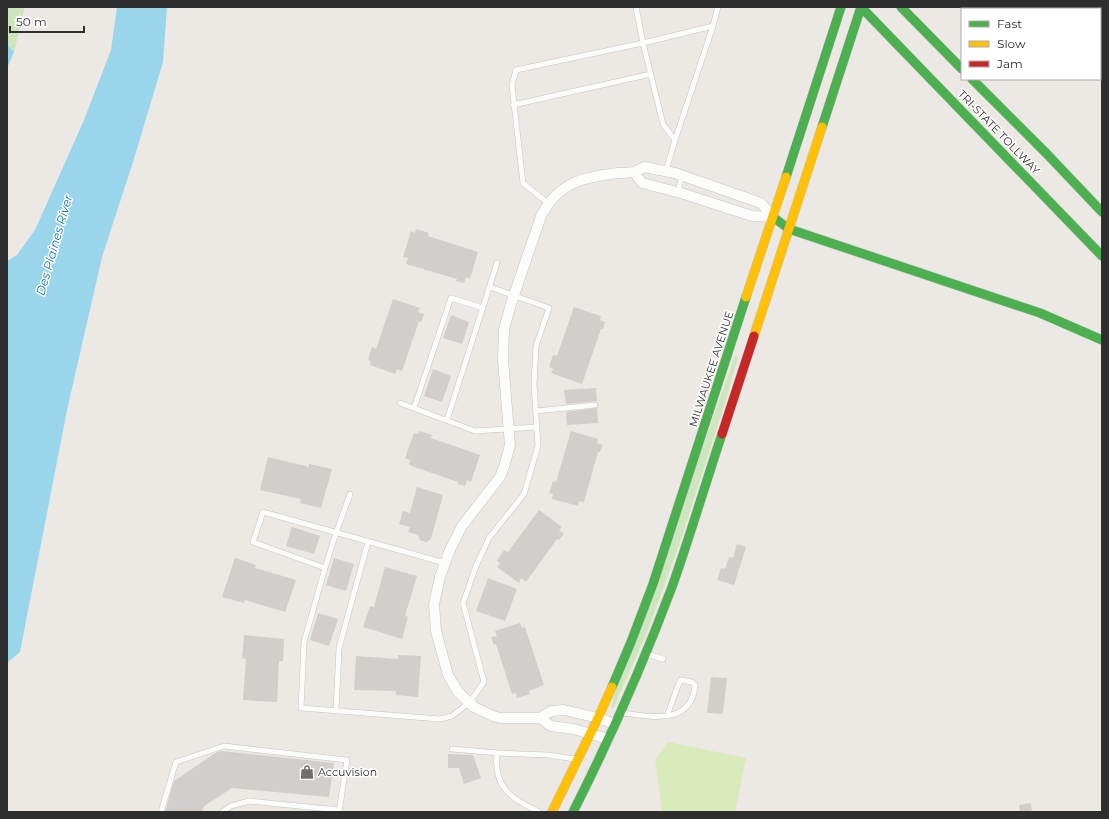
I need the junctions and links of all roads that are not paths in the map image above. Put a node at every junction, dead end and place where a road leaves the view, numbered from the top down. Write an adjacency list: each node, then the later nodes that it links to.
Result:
1 (636, 7): 7 (lane)
2 (718, 7): 6 (lane)
3 (841, 7): 19 (main road, MILWAUKEE AVENUE)
4 (861, 7): 20 (main road); 21 (main road, TRI-STATE TOLLWAY)
5 (901, 7): 8 (main road)
6 (713, 26): 7 (lane); 12 (lane)
7 (643, 43): 9 (lane); 11 (lane)
8 (961, 68)
9 (651, 74): 11 (lane); 12 (lane)
10 (973, 80): 18 (main road, TRI-STATE TOLLWAY)
11 (513, 105): 17 (lane)
12 (675, 140): 13 (lane)
13 (666, 171): 14 (street); 15 (street)
14 (635, 173): 16 (street); 17 (street)
15 (682, 175): 16 (lane); 19 (street)
16 (678, 192): 19 (street)
17 (549, 204): 24 (street)
18 (1102, 212)
19 (773, 217): 20 (main road); 46 (main road, MILWAUKEE AVENUE)
20 (789, 229): 26 (main road); 39 (main road)
21 (1102, 256)
22 (497, 263): 23 (lane)
23 (490, 287): 24 (lane); 25 (lane)
24 (514, 295): 30 (lane); 33 (street)
25 (483, 308): 29 (lane); 31 (lane)
26 (1102, 340)
27 (400, 403): 29 (lane)
28 (595, 405): 30 (lane)
29 (414, 408): 31 (lane)
30 (536, 411): 32 (lane)
31 (447, 420): 33 (lane)
32 (537, 427): 33 (lane); 41 (lane)
33 (508, 429): 37 (street)
34 (350, 494): 35 (lane)
35 (336, 533): 36 (lane); 38 (lane); 38 (lane)
36 (368, 542): 37 (lane); 42 (lane)
37 (445, 563): 41 (street)
38 (325, 568): 42 (lane)
39 (646, 654): 40 (lane); 43 (main road)
40 (663, 659)
41 (469, 702): 42 (lane); 45 (street)
42 (336, 711)
43 (621, 712): 44 (lane); 47 (main road)
44 (667, 716): 44 (lane)
45 (540, 718): 46 (street); 48 (street)
46 (598, 718): 47 (street); 48 (main road, MILWAUKEE AVENUE)
47 (616, 724): 49 (main road)
48 (591, 734): 49 (street); 52 (main road, MILWAUKEE AVENUE)
49 (608, 739): 58 (main road)
50 (452, 749): 51 (lane)
51 (498, 752): 52 (lane); 56 (lane)
52 (578, 760): 57 (main road, MILWAUKEE AVENUE)
53 (339, 811): 54 (lane); 55 (lane)
54 (161, 812)
55 (222, 812)
56 (539, 812)
57 (552, 812)
58 (573, 812)

